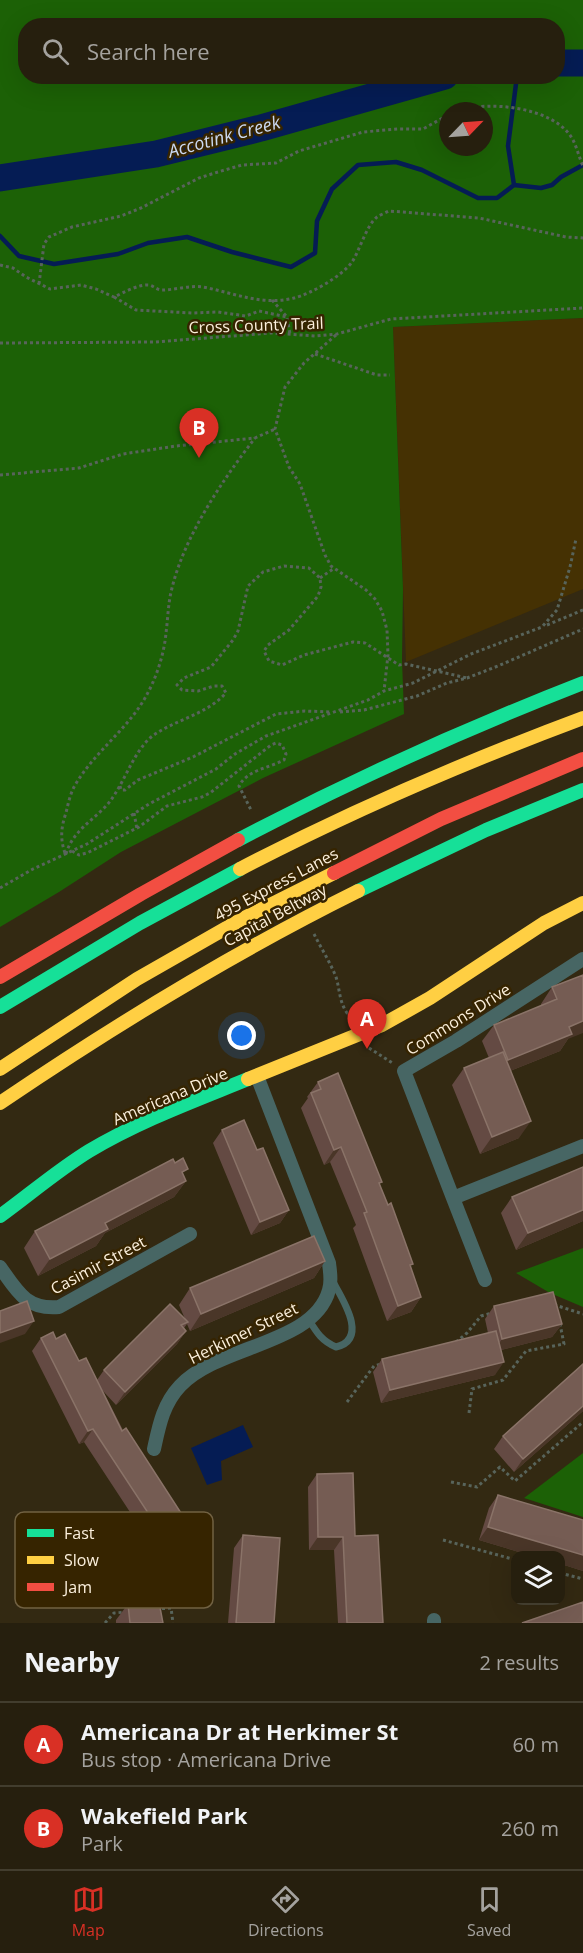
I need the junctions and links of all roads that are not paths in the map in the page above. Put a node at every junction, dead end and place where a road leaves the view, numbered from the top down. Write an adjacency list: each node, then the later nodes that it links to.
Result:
1 (583, 683): 7 (main road)
2 (583, 718): 8 (main road, 495 Express Lanes)
3 (583, 759): 9 (main road, 495 Express Lanes)
4 (583, 790): 11 (main road, Capital Beltway)
5 (583, 903): 10 (main road, Americana Drive)
6 (583, 959): 13 (street, Commons Drive)
7 (0, 977)
8 (0, 1007)
9 (0, 1069)
10 (257, 1076): 14 (main road, Americana Drive); 17 (street)
11 (0, 1103)
12 (583, 1146): 13 (street)
13 (453, 1198): 18 (street, Commons Drive)
14 (0, 1216)
15 (190, 1234): 19 (street, Casimir Street)
16 (0, 1267): 19 (street, Casimir Street)
17 (331, 1277): 20 (street, Herkimer Street); 20 (lane)
18 (485, 1280)
19 (4, 1281)
20 (309, 1320): 21 (street, Herkimer Street)
21 (154, 1449)

